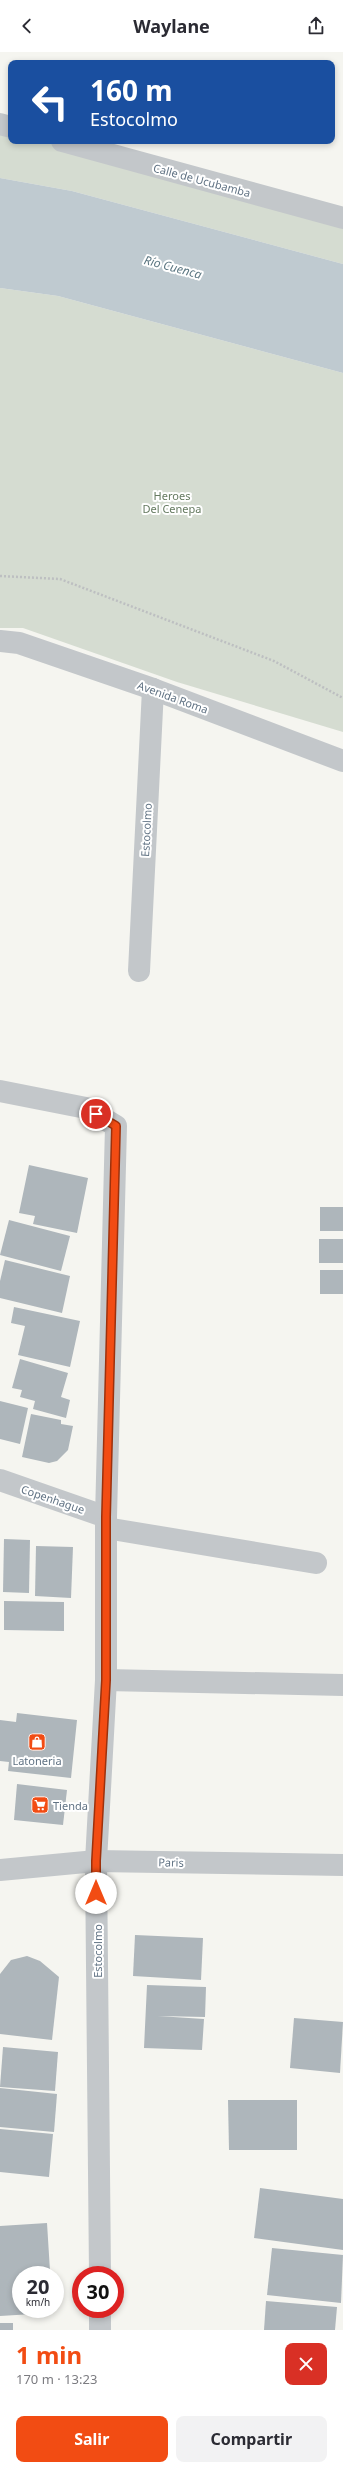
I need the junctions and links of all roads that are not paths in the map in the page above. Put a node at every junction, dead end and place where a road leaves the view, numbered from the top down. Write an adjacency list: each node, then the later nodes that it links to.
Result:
1 (73, 144): 2 (street, Calle de Ucubamba)
2 (343, 218)
3 (0, 641): 4 (street, Avenida Roma)
4 (153, 689): 5 (street, Avenida Roma); 6 (street, Estocolmo)
5 (343, 761)
6 (139, 971)
7 (0, 1091): 9 (street, Estocolmo)
8 (0, 1480): 9 (street, Copenhague)
9 (106, 1523): 10 (street, Copenhague); 11 (street, Estocolmo)
10 (316, 1563)
11 (106, 1680): 12 (street); 13 (street, Estocolmo)
12 (342, 1685)
13 (96, 1861): 14 (street, Paris); 15 (street, Paris); 16 (street, Estocolmo)
14 (343, 1865)
15 (0, 1870)
16 (100, 2266)
17 (100, 2318): 18 (street)
18 (100, 2330)

